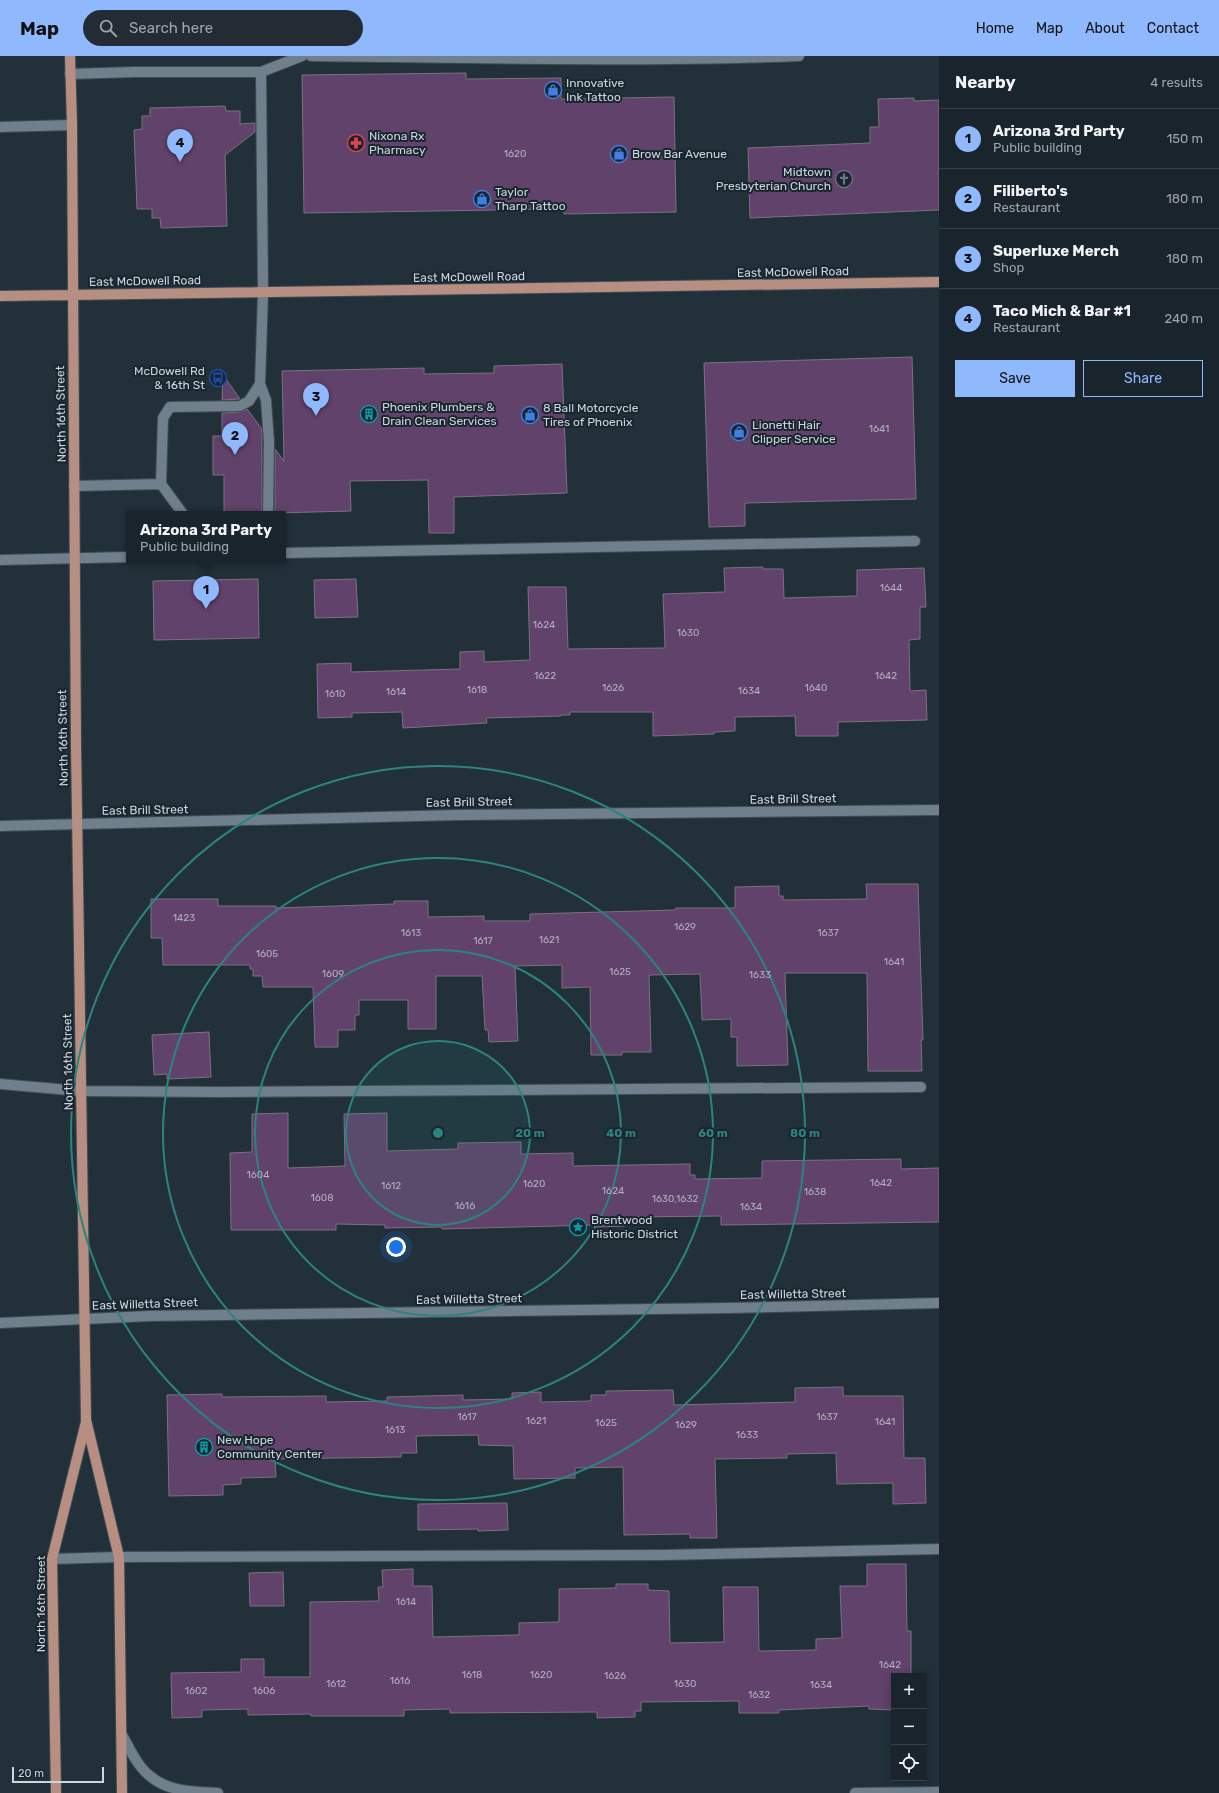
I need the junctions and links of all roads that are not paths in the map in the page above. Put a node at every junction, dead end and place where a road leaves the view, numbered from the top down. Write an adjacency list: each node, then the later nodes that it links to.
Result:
1 (70, 56): 6 (main road, North 16th Street)
2 (302, 56): 5 (street)
3 (311, 56): 4 (street)
4 (799, 56)
5 (262, 72): 6 (street); 10 (street)
6 (70, 74): 7 (main road, North 16th Street)
7 (72, 125): 8 (street); 11 (main road, North 16th Street)
8 (0, 127)
9 (939, 282): 10 (main road, East McDowell Road)
10 (263, 293): 11 (main road, East McDowell Road); 13 (street)
11 (73, 295): 12 (main road, East McDowell Road); 15 (main road, North 16th Street)
12 (0, 296)
13 (260, 384): 14 (street); 17 (street)
14 (161, 484): 15 (street); 16 (street)
15 (74, 486): 21 (main road, North 16th Street)
16 (181, 511)
17 (268, 511)
18 (915, 541): 19 (street)
19 (286, 554)
20 (126, 557): 21 (street)
21 (75, 558): 22 (street); 24 (main road, North 16th Street)
22 (0, 560)
23 (939, 810): 24 (street, East Brill Street)
24 (78, 825): 25 (street, East Brill Street); 28 (main road, North 16th Street)
25 (0, 826)
26 (0, 1084): 28 (street)
27 (921, 1087): 28 (street)
28 (81, 1091): 30 (main road, North 16th Street)
29 (939, 1303): 30 (street, East Willetta Street)
30 (84, 1319): 31 (street, East Willetta Street); 32 (main road, North 16th Street)
31 (0, 1323)
32 (86, 1420): 34 (main road, North 16th Street); 35 (main road, North 16th Street)
33 (939, 1549): 34 (street)
34 (119, 1557): 35 (street); 36 (main road, North 16th Street)
35 (52, 1559): 38 (main road, North 16th Street)
36 (122, 1735): 39 (main road, North 16th Street); 40 (street)
37 (939, 1792): 41 (street)
38 (56, 1793)
39 (122, 1793)
40 (218, 1793)
41 (855, 1793)

